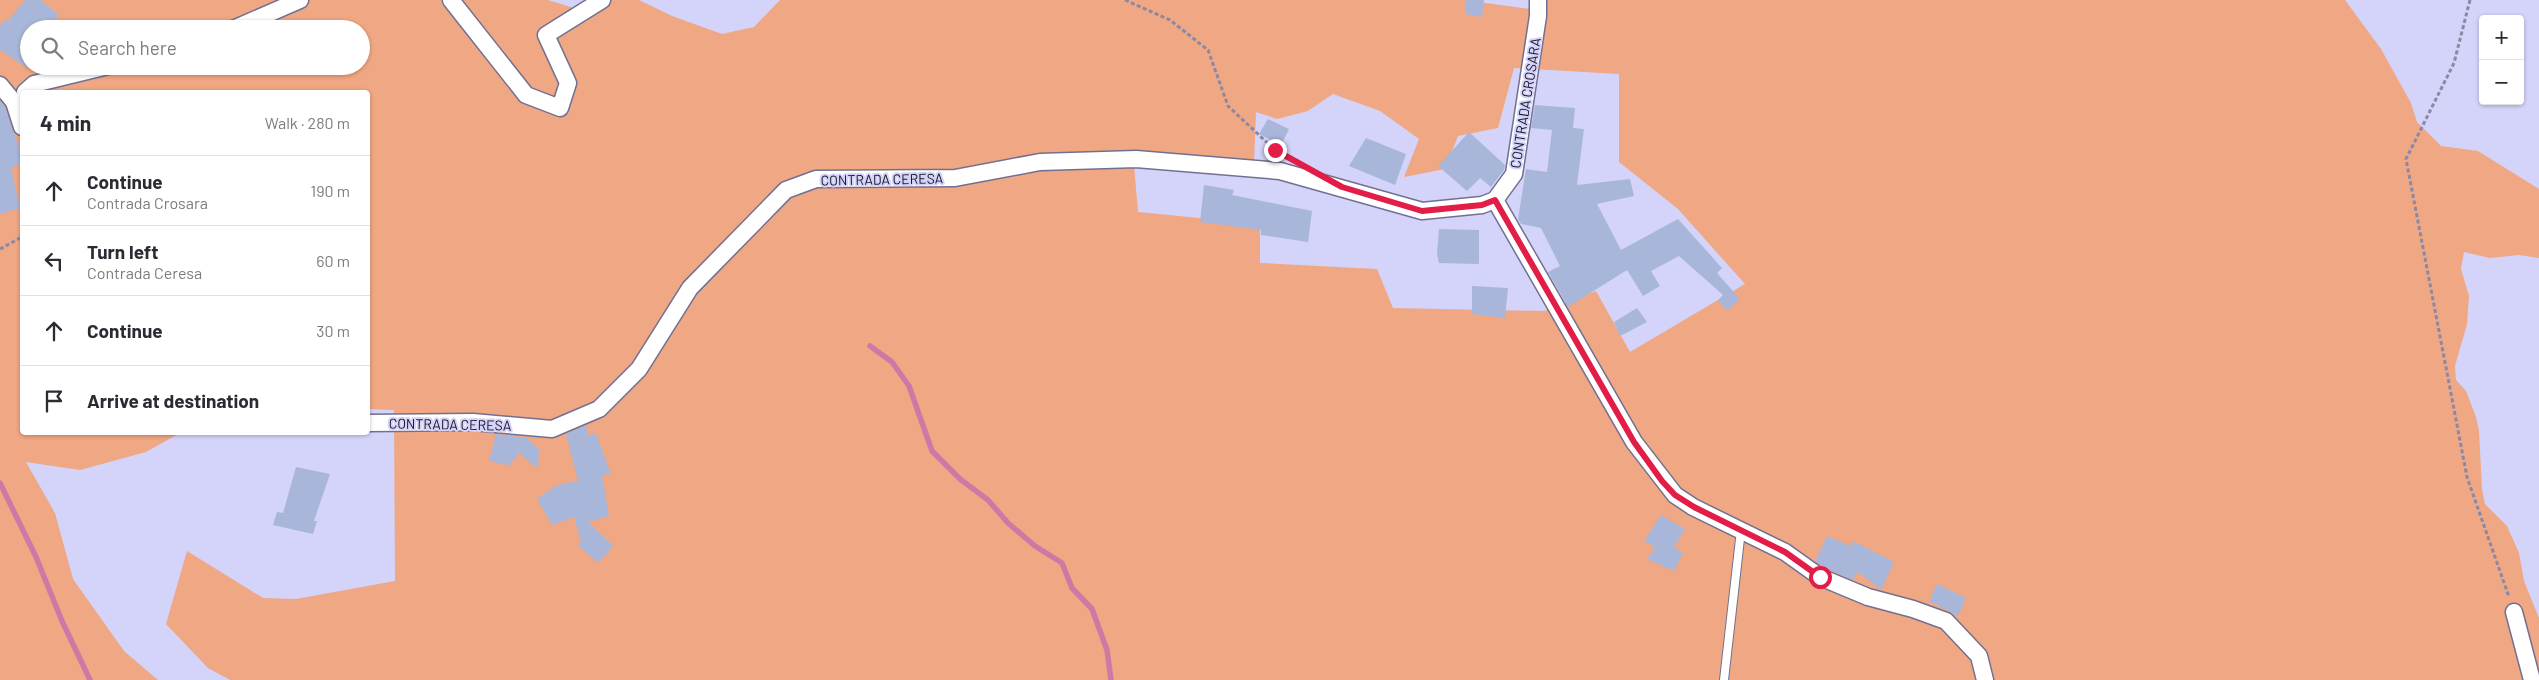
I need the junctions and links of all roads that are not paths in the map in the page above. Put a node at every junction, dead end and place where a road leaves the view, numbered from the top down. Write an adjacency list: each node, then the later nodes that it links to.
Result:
1 (300, 0): 5 (street)
2 (451, 0): 3 (street)
3 (602, 0)
4 (1538, 0): 10 (street, CONTRADA CROSARA)
5 (254, 20)
6 (71, 75): 8 (street)
7 (0, 85): 9 (street)
8 (28, 90)
9 (20, 95)
10 (1495, 200): 11 (street, CONTRADA CERESA); 12 (street)
11 (370, 423)
12 (1741, 530): 14 (lane); 15 (street)
13 (2514, 612): 16 (street)
14 (1724, 680)
15 (1985, 680)
16 (2532, 680)

